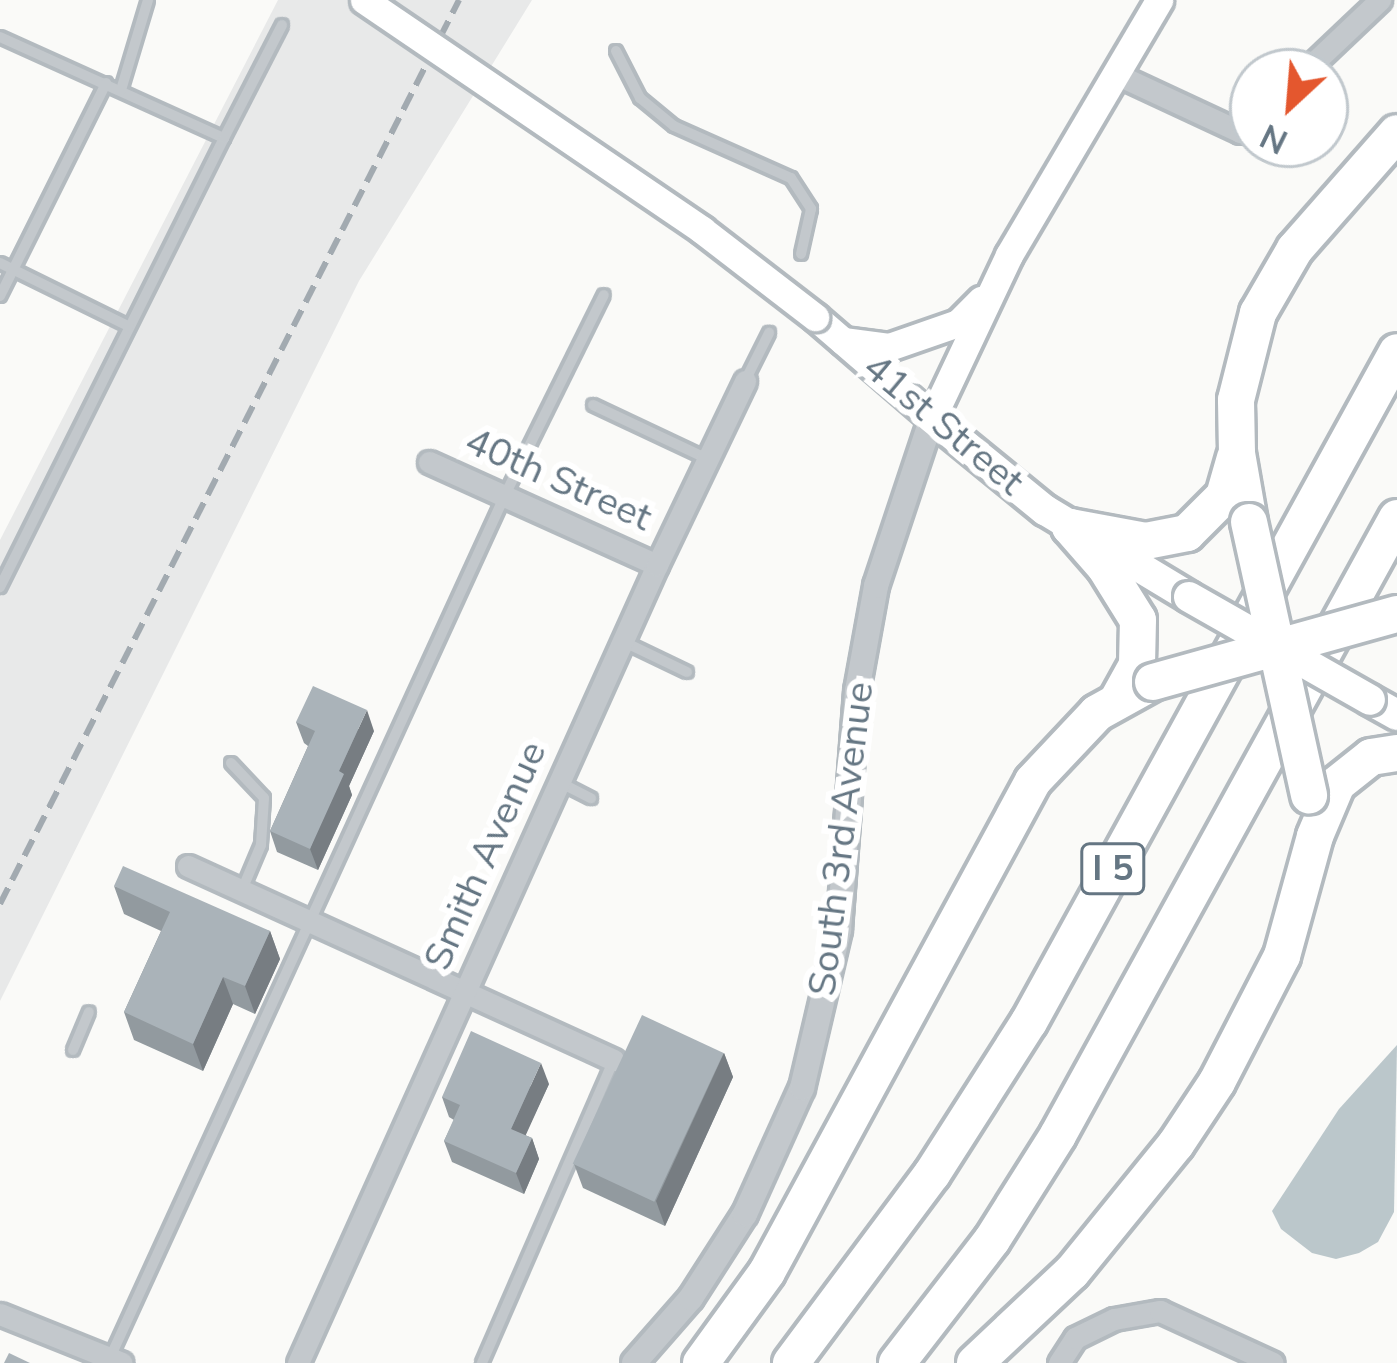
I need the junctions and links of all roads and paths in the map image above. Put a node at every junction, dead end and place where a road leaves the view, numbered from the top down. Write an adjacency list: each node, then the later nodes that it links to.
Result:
1 (148, 0): 11 (lane)
2 (364, 0): 23 (main road, 41st Street, bridge)
3 (1159, 0): 9 (main road)
4 (1380, 0): 7 (street)
5 (281, 26): 14 (lane)
6 (0, 37): 10 (lane)
7 (1329, 48)
8 (616, 51): 15 (lane)
9 (1118, 75): 12 (street); 18 (main road)
10 (106, 83): 11 (lane); 17 (lane)
11 (121, 90): 14 (lane)
12 (1229, 119)
13 (1397, 133): 28 (highway)
14 (224, 138): 21 (lane)
15 (801, 254)
16 (0, 263): 17 (lane)
17 (14, 269): 20 (lane); 21 (lane)
18 (995, 286): 23 (main road); 27 (main road)
19 (604, 295): 31 (lane)
20 (0, 296)
21 (128, 326): 35 (lane)
22 (769, 333): 25 (lane)
23 (843, 341): 27 (main road, 41st Street)
24 (1397, 352): 61 (highway, I 5)
25 (746, 381): 29 (street, Smith Avenue)
26 (593, 405): 29 (lane)
27 (932, 418): 33 (main road, 41st Street); 59 (street, South 3rd Avenue)
28 (1237, 453): 33 (highway); 38 (highway, bridge)
29 (708, 459): 34 (street, Smith Avenue)
30 (430, 462): 31 (street, 40th Street)
31 (505, 496): 34 (street, 40th Street); 49 (lane)
32 (1397, 518): 62 (highway, I 5)
33 (1070, 527): 38 (main road, 41st Street, bridge); 40 (highway)
34 (657, 565): 37 (street, Smith Avenue)
35 (0, 587)
36 (1397, 614): 38 (highway, bridge)
37 (622, 641): 39 (lane); 44 (street, Smith Avenue)
38 (1278, 647): 40 (highway, bridge); 41 (main road, 41st Street, bridge); 46 (highway, bridge)
39 (687, 672)
40 (1119, 698): 60 (highway)
41 (1384, 707)
42 (1397, 753): 46 (highway)
43 (231, 763): 48 (lane)
44 (559, 782): 45 (lane); 50 (street, Smith Avenue)
45 (591, 798)
46 (1315, 836): 63 (highway)
47 (188, 866): 48 (street)
48 (242, 890): 49 (street)
49 (308, 920): 50 (street); 56 (lane)
50 (464, 992): 53 (street); 57 (street, Smith Avenue)
51 (89, 1012): 52 (lane)
52 (73, 1050)
53 (614, 1060): 58 (lane)
54 (0, 1314): 56 (street)
55 (1229, 1354): 64 (street); 65 (street)
56 (113, 1361)
57 (298, 1363)
58 (482, 1363)
59 (634, 1363)
60 (701, 1363)
61 (791, 1363)
62 (897, 1363)
63 (974, 1363)
64 (1059, 1363)
65 (1273, 1363)

